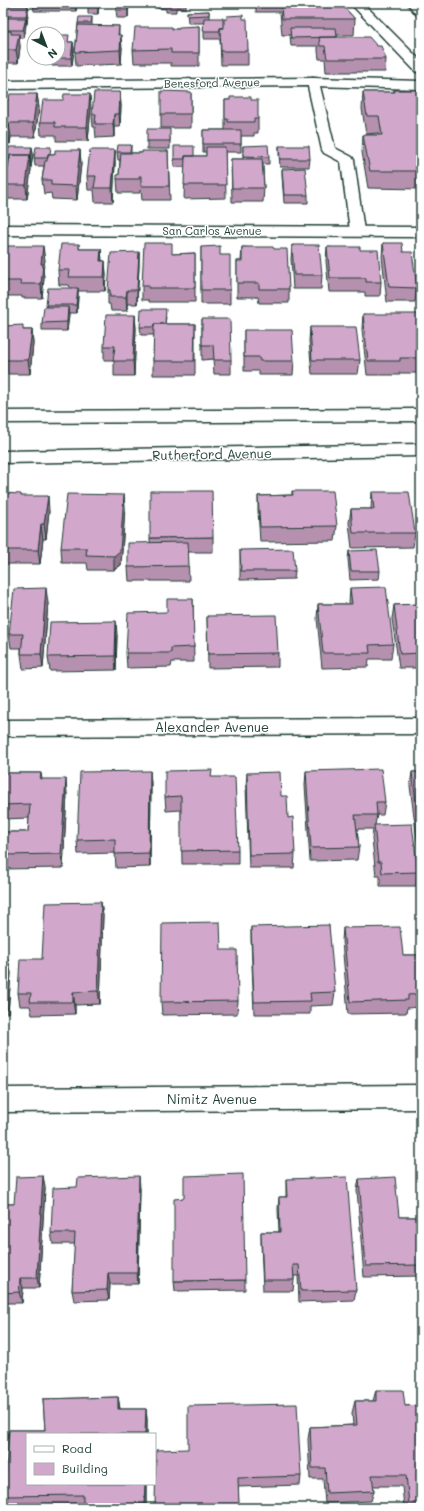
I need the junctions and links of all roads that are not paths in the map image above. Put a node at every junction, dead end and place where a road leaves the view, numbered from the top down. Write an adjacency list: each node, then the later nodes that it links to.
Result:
1 (356, 3): 4 (street)
2 (413, 3): 3 (street)
3 (421, 11)
4 (421, 69)
5 (313, 82): 6 (street, Beresford Avenue); 7 (street, Beresford Avenue); 9 (lane)
6 (3, 85)
7 (421, 85)
8 (3, 230): 9 (street, San Carlos Avenue)
9 (357, 231): 10 (street, San Carlos Avenue)
10 (421, 232)
11 (421, 415): 12 (street)
12 (3, 417)
13 (421, 450): 14 (street, Rutherford Avenue)
14 (3, 457)
15 (421, 726): 16 (street, Alexander Avenue)
16 (3, 728)
17 (421, 1097): 18 (street, Nimitz Avenue)
18 (3, 1100)

